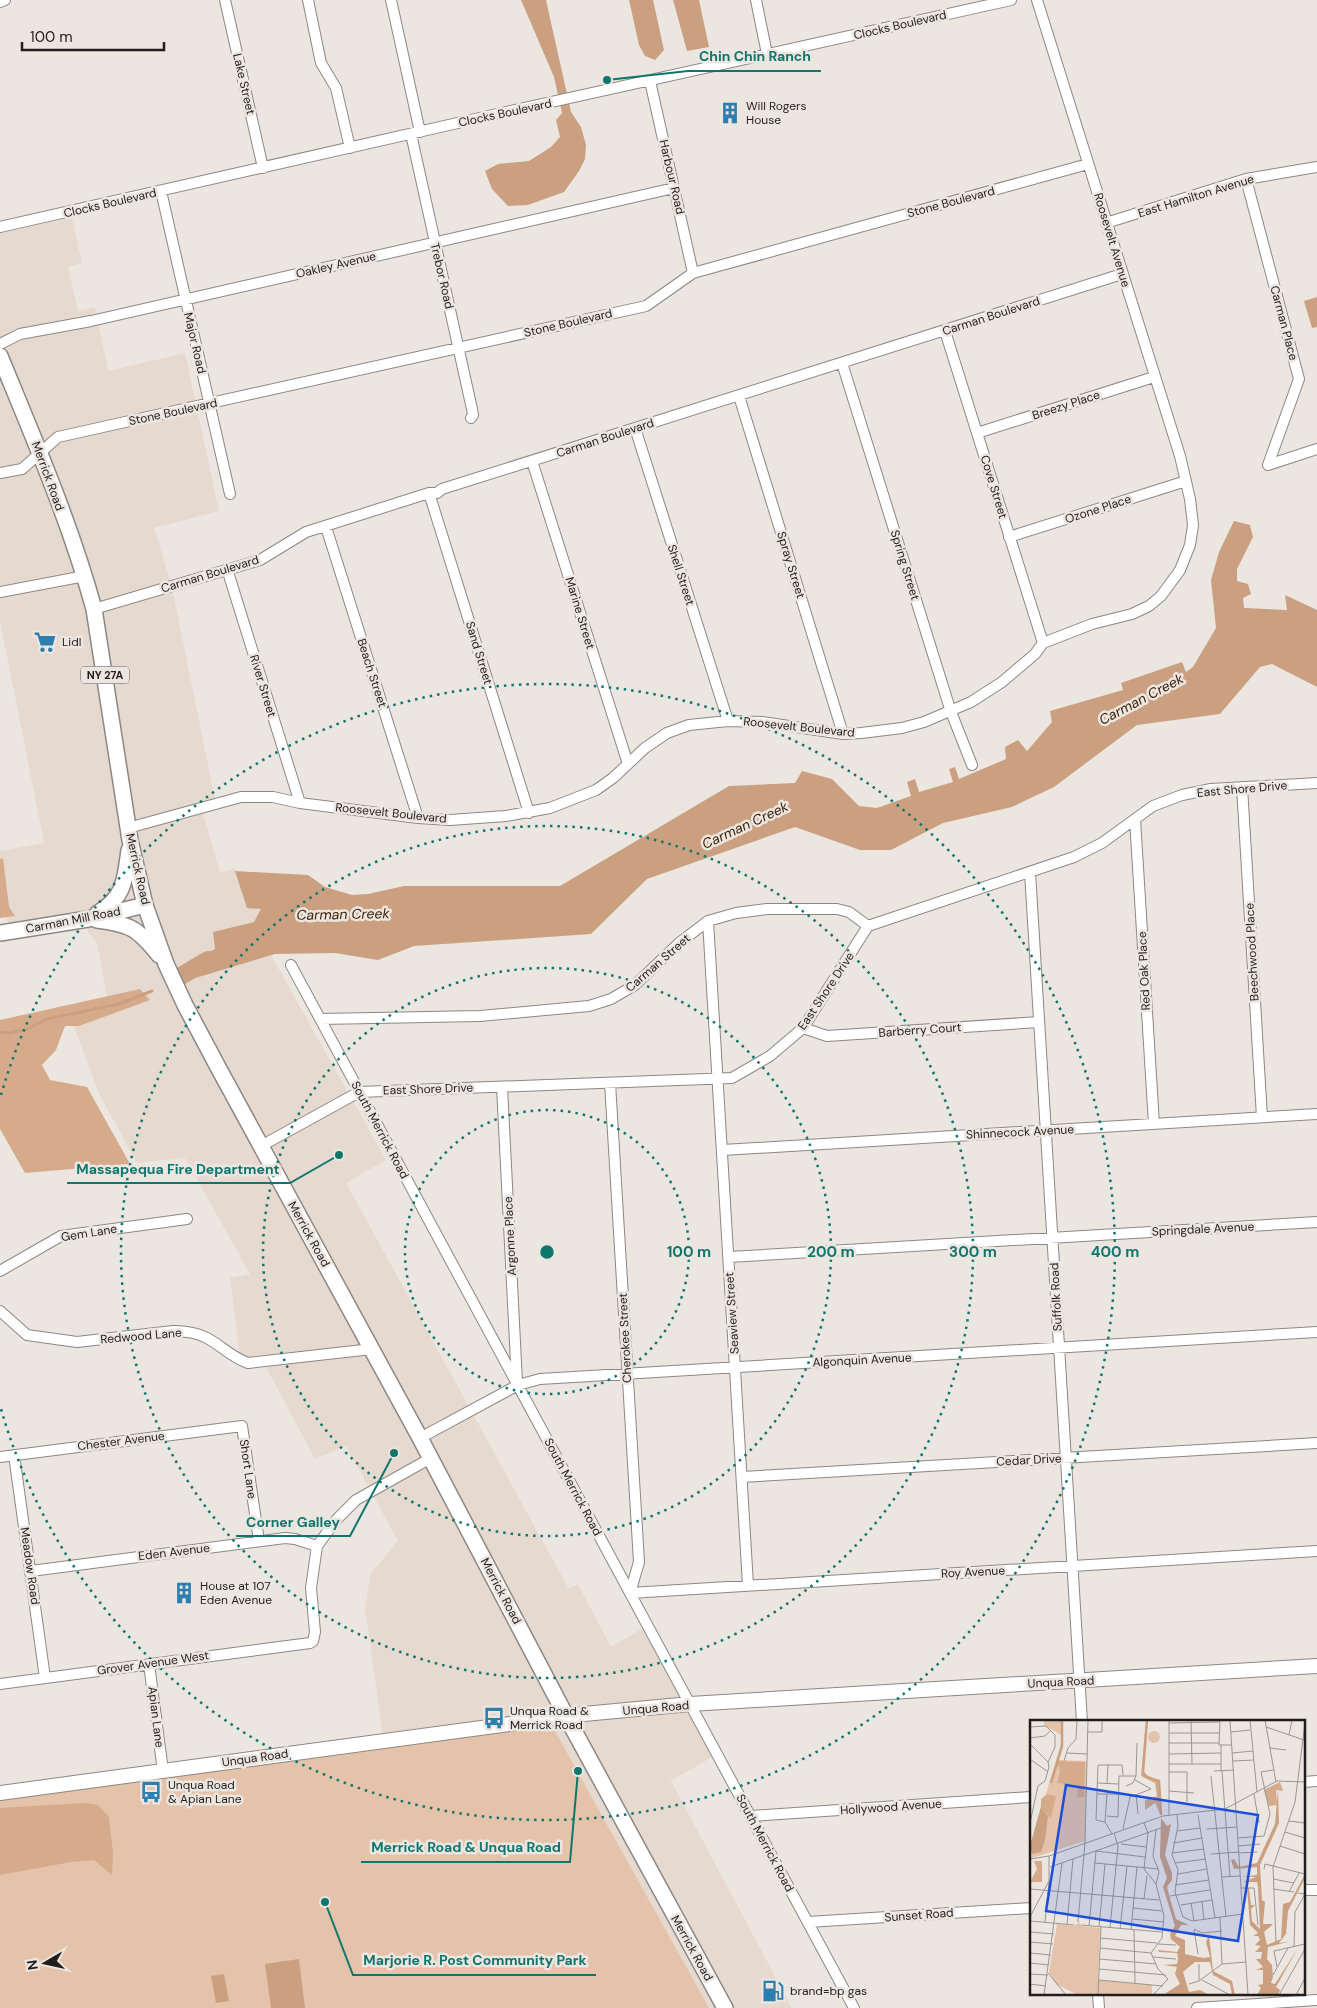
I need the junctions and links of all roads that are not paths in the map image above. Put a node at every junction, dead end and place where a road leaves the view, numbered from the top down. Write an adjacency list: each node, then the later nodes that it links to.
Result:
1 (5, 0): 8 (street)
2 (225, 0): 15 (street, Lake Street)
3 (308, 0): 12 (street)
4 (390, 0): 11 (street, Trebor Road)
5 (756, 0): 9 (street)
6 (1011, 0): 9 (street, Clocks Boulevard)
7 (1037, 0): 13 (street, Roosevelt Avenue)
8 (0, 2)
9 (767, 54): 10 (street, Clocks Boulevard)
10 (650, 81): 11 (street, Clocks Boulevard); 17 (street, Harbour Road)
11 (415, 133): 12 (street, Clocks Boulevard); 21 (street, Trebor Road)
12 (350, 148): 15 (street, Clocks Boulevard)
13 (1088, 164): 19 (street, Roosevelt Avenue); 22 (street, Stone Boulevard)
14 (1317, 167): 16 (street, East Hamilton Avenue)
15 (263, 168): 18 (street, Clocks Boulevard)
16 (1246, 179): 19 (street, East Hamilton Avenue); 36 (street, Carman Place)
17 (674, 188): 21 (street, Oakley Avenue); 22 (street, Harbour Road)
18 (161, 191): 20 (street, Clocks Boulevard); 24 (street, Major Road)
19 (1106, 223): 23 (street, Roosevelt Avenue)
20 (0, 227)
21 (434, 242): 24 (street, Oakley Avenue); 27 (street, Trebor Road)
22 (693, 273): 27 (street, Stone Boulevard)
23 (1122, 274): 25 (street, Carman Boulevard); 30 (street, Roosevelt Avenue)
24 (185, 299): 26 (street, Oakley Avenue); 32 (street, Major Road)
25 (944, 331): 29 (street, Carman Boulevard); 35 (street, Cove Street)
26 (0, 344)
27 (458, 348): 32 (street, Stone Boulevard); 33 (street, Trebor Road)
28 (0, 356): 37 (main road, Merrick Road / NY 27A)
29 (842, 363): 31 (street, Carman Boulevard); 50 (street, Spring Street)
30 (1154, 377): 35 (street, Breezy Place); 40 (street, Roosevelt Avenue)
31 (739, 396): 34 (street, Carman Boulevard); 52 (street, Spray Street)
32 (208, 404): 37 (street, Stone Boulevard); 42 (street, Major Road)
33 (471, 418)
34 (635, 428): 38 (street, Carman Boulevard); 51 (street, Shell Street)
35 (977, 433): 44 (street, Cove Street)
36 (1317, 449)
37 (40, 453): 39 (street, Stone Boulevard); 46 (main road, Merrick Road / NY 27A)
38 (532, 461): 41 (street, Carman Boulevard); 53 (street, Marine Street)
39 (0, 473)
40 (1186, 481): 44 (street, Ozone Place); 49 (street, Roosevelt Boulevard)
41 (429, 493): 43 (street, Carman Boulevard); 58 (street, Sand Street)
42 (230, 494)
43 (326, 527): 45 (street, Carman Boulevard); 59 (street, Beach Street)
44 (1009, 537): 49 (street, Cove Street)
45 (227, 569): 48 (street, Carman Boulevard); 57 (street, River Street)
46 (84, 576): 47 (street); 48 (main road, Merrick Road / NY 27A)
47 (0, 592)
48 (94, 609): 61 (main road, Merrick Road / NY 27A)
49 (1043, 643): 50 (street, Roosevelt Boulevard)
50 (951, 712): 52 (street, Roosevelt Boulevard); 54 (street, Spring Street)
51 (728, 721): 52 (street, Roosevelt Boulevard); 53 (street, Roosevelt Boulevard)
52 (843, 734)
53 (628, 764): 58 (street, Roosevelt Boulevard)
54 (972, 765)
55 (1317, 783): 56 (street, East Shore Drive)
56 (1242, 787): 60 (street, East Shore Drive); 78 (street, Beechwood Place)
57 (300, 803): 59 (street, Roosevelt Boulevard); 61 (street, Roosevelt Boulevard)
58 (530, 813): 59 (street, Roosevelt Boulevard)
59 (418, 818)
60 (1135, 819): 62 (street, East Shore Drive); 79 (street, Red Oak Place)
61 (129, 834): 63 (main road, Merrick Road / NY 27A); 64 (main road)
62 (1030, 872): 66 (street, East Shore Drive); 71 (street, Suffolk Road)
63 (145, 905): 64 (main road, Carman Mill Road); 68 (main road, Merrick Road)
64 (88, 919): 67 (main road, Carman Mill Road); 68 (main road)
65 (708, 921): 66 (street, Carman Street); 70 (street, Carman Street); 73 (street, Seaview Street)
66 (868, 926): 72 (street, East Shore Drive)
67 (0, 933)
68 (166, 964): 81 (main road, Merrick Road)
69 (291, 966): 70 (street, South Merrick Road)
70 (320, 1019): 76 (street, South Merrick Road)
71 (1039, 1022): 72 (street, Barberry Court); 80 (street, Suffolk Road)
72 (803, 1028): 73 (street, East Shore Drive)
73 (718, 1079): 74 (street, East Shore Drive); 82 (street, Seaview Street)
74 (610, 1083): 75 (street, East Shore Drive); 93 (street, Cherokee Street)
75 (502, 1087): 76 (street, East Shore Drive); 94 (street, Argonne Place)
76 (359, 1092): 81 (street, East Shore Drive); 94 (street, South Merrick Road)
77 (1317, 1114): 78 (street, Shinnecock Avenue)
78 (1262, 1117): 79 (street, Shinnecock Avenue)
79 (1154, 1124): 80 (street, Shinnecock Avenue)
80 (1046, 1130): 82 (street, Shinnecock Avenue); 85 (street, Suffolk Road)
81 (262, 1146): 91 (main road, Merrick Road)
82 (723, 1150): 86 (street, Seaview Street)
83 (187, 1219): 87 (street, Gem Lane)
84 (1317, 1222): 85 (street, Springdale Avenue)
85 (1052, 1238): 86 (street, Springdale Avenue); 90 (street, Suffolk Road)
86 (729, 1257): 92 (street, Seaview Street)
87 (0, 1271)
88 (0, 1311): 91 (street, Redwood Lane)
89 (1317, 1332): 90 (street, Algonquin Avenue)
90 (1059, 1348): 92 (street, Algonquin Avenue); 101 (street, Suffolk Road)
91 (372, 1349): 96 (main road, Merrick Road)
92 (736, 1367): 93 (street, Algonquin Avenue); 102 (street, Seaview Street)
93 (627, 1374): 94 (street, Algonquin Avenue); 109 (street, Cherokee Street)
94 (518, 1385): 96 (street, Algonquin Avenue); 109 (street, South Merrick Road)
95 (242, 1426): 98 (street, Chester Avenue); 103 (street, Short Lane)
96 (420, 1438): 100 (main road, Merrick Road)
97 (1317, 1443): 101 (street, Cedar Drive)
98 (14, 1455): 99 (street, Chester Avenue); 107 (street, Meadow Road)
99 (0, 1457)
100 (431, 1458): 104 (street); 116 (main road, Merrick Road)
101 (1066, 1458): 102 (street, Cedar Drive); 106 (street, Suffolk Road)
102 (742, 1477): 108 (street, Seaview Street)
103 (259, 1541): 104 (street, Eden Avenue); 107 (street, Eden Avenue)
104 (317, 1546): 110 (street, Grover Avenue West)
105 (1317, 1552): 106 (street, Roy Avenue)
106 (1072, 1566): 108 (street, Roy Avenue); 113 (street, Suffolk Road)
107 (30, 1571): 112 (street, Meadow Road)
108 (748, 1585): 109 (street, Roy Avenue)
109 (630, 1593): 115 (street, South Merrick Road)
110 (149, 1664): 112 (street, Grover Avenue West); 118 (street, Apian Lane)
111 (1317, 1666): 113 (street, Unqua Road)
112 (45, 1678): 114 (street, Grover Avenue West)
113 (1079, 1680): 115 (street, Unqua Road); 117 (street, Suffolk Road)
114 (0, 1684)
115 (690, 1704): 116 (street, Unqua Road); 123 (street, South Merrick Road)
116 (566, 1716): 118 (street, Unqua Road); 129 (main road, Merrick Road)
117 (1082, 1720)
118 (163, 1770): 121 (street, Unqua Road)
119 (1317, 1781): 120 (street)
120 (1304, 1782)
121 (0, 1793)
122 (1030, 1797): 123 (street, Hollywood Avenue)
123 (750, 1816): 127 (street, South Merrick Road)
124 (1304, 1890): 125 (street)
125 (1317, 1890)
126 (1030, 1908): 127 (street, Sunset Road)
127 (808, 1922): 130 (street, South Merrick Road)
128 (1317, 2000): 131 (street)
129 (725, 2008)
130 (854, 2008)
131 (1197, 2008)

